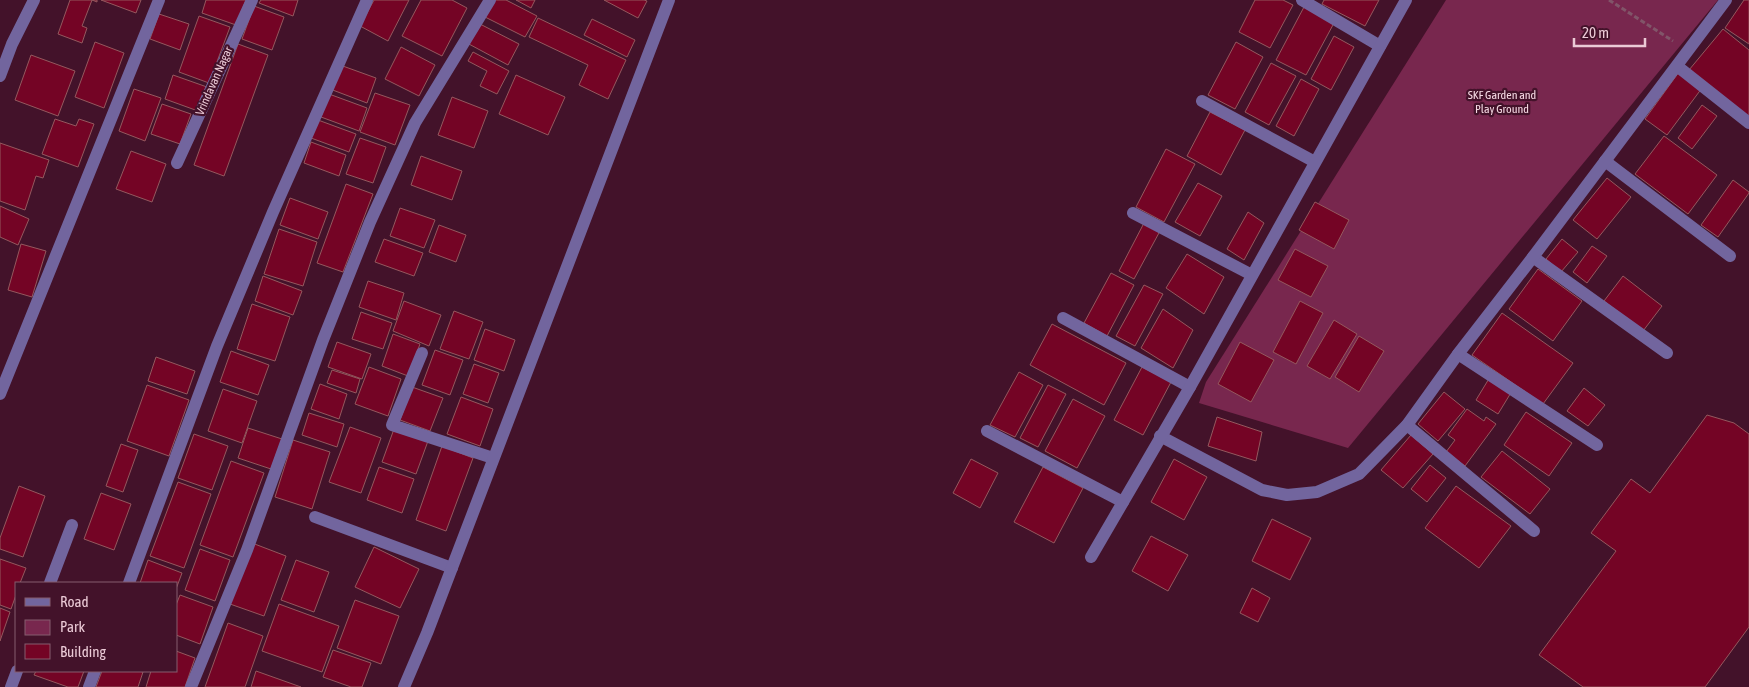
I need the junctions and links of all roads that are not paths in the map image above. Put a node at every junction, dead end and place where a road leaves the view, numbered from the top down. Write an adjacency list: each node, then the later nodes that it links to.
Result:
1 (34, 0): 12 (street)
2 (159, 0): 27 (street)
3 (252, 0): 17 (street, Vrindavan Nagar)
4 (367, 0): 40 (street)
5 (490, 0): 45 (street)
6 (668, 0): 32 (street)
7 (1302, 0): 10 (street)
8 (1406, 0): 10 (street)
9 (1726, 0): 11 (street)
10 (1380, 46): 15 (street)
11 (1676, 66): 14 (street); 16 (street)
12 (0, 76)
13 (1202, 101): 15 (street)
14 (1749, 123)
15 (1315, 162): 21 (street)
16 (1605, 162): 19 (street); 20 (street)
17 (177, 163)
18 (1133, 213): 21 (street)
19 (1730, 256)
20 (1533, 257): 23 (street); 25 (street)
21 (1252, 275): 26 (street)
22 (1063, 318): 26 (street)
23 (1667, 353)
24 (422, 354): 32 (street)
25 (1458, 354): 28 (street); 31 (street)
26 (1190, 387): 30 (street)
27 (0, 394)
28 (1407, 425): 30 (street); 36 (street)
29 (987, 431): 33 (street)
30 (1160, 436): 33 (street)
31 (1597, 445)
32 (493, 458): 38 (street)
33 (1124, 502): 37 (street)
34 (315, 517): 38 (street)
35 (72, 525): 39 (street)
36 (1534, 531)
37 (1091, 557)
38 (452, 568): 46 (street)
39 (50, 582)
40 (129, 582)
41 (17, 672): 43 (street)
42 (95, 672): 44 (street)
43 (11, 687)
44 (89, 687)
45 (191, 687)
46 (404, 687)

